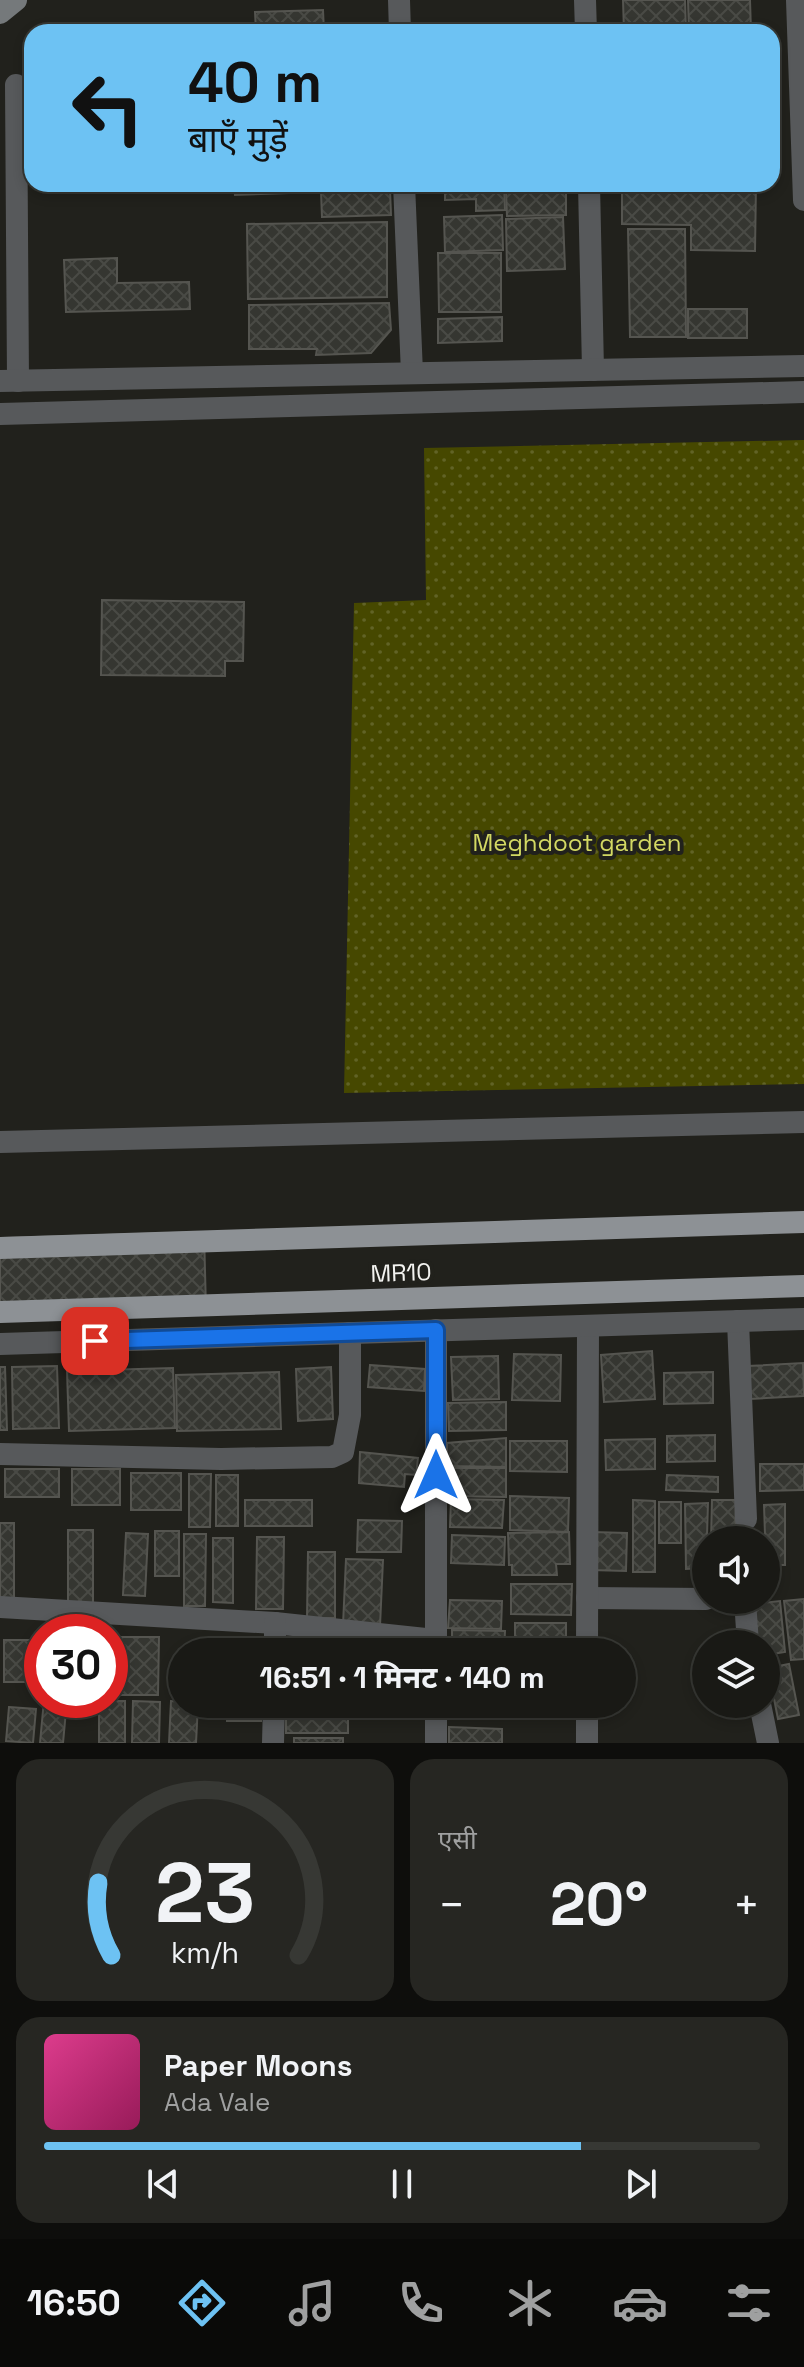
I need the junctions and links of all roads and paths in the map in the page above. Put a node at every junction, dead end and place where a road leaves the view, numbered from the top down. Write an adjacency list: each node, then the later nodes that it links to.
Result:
1 (16, 0): 5 (main road)
2 (399, 0): 6 (street)
3 (585, 0): 7 (street)
4 (797, 0): 11 (street)
5 (0, 13)
6 (400, 24)
7 (586, 24)
8 (16, 85): 15 (street)
9 (404, 192): 14 (street)
10 (589, 192): 13 (street)
11 (804, 200)
12 (804, 366): 13 (street)
13 (593, 370): 14 (street)
14 (412, 373): 15 (street)
15 (9, 381)
16 (804, 392): 17 (street)
17 (0, 414)
18 (804, 1122): 19 (street)
19 (0, 1142)
20 (804, 1222): 21 (main road, MR10)
21 (0, 1248)
22 (804, 1286): 23 (main road, MR10)
23 (0, 1312)
24 (804, 1319): 25 (street)
25 (738, 1321): 26 (street); 31 (street)
26 (588, 1326): 27 (street); 32 (street)
27 (436, 1330): 28 (street); 38 (street)
28 (350, 1333): 29 (street); 30 (street)
29 (0, 1344)
30 (0, 1454)
31 (746, 1519)
32 (587, 1598): 33 (street); 39 (street)
33 (692, 1599)
34 (0, 1607): 35 (street)
35 (275, 1623): 36 (street); 37 (street)
36 (275, 1638)
37 (380, 1638)
38 (436, 1638)
39 (587, 1638)
40 (274, 1718): 44 (street)
41 (436, 1718): 45 (street)
42 (587, 1718): 46 (street)
43 (763, 1718): 47 (street)
44 (273, 1743)
45 (436, 1743)
46 (587, 1743)
47 (768, 1743)

